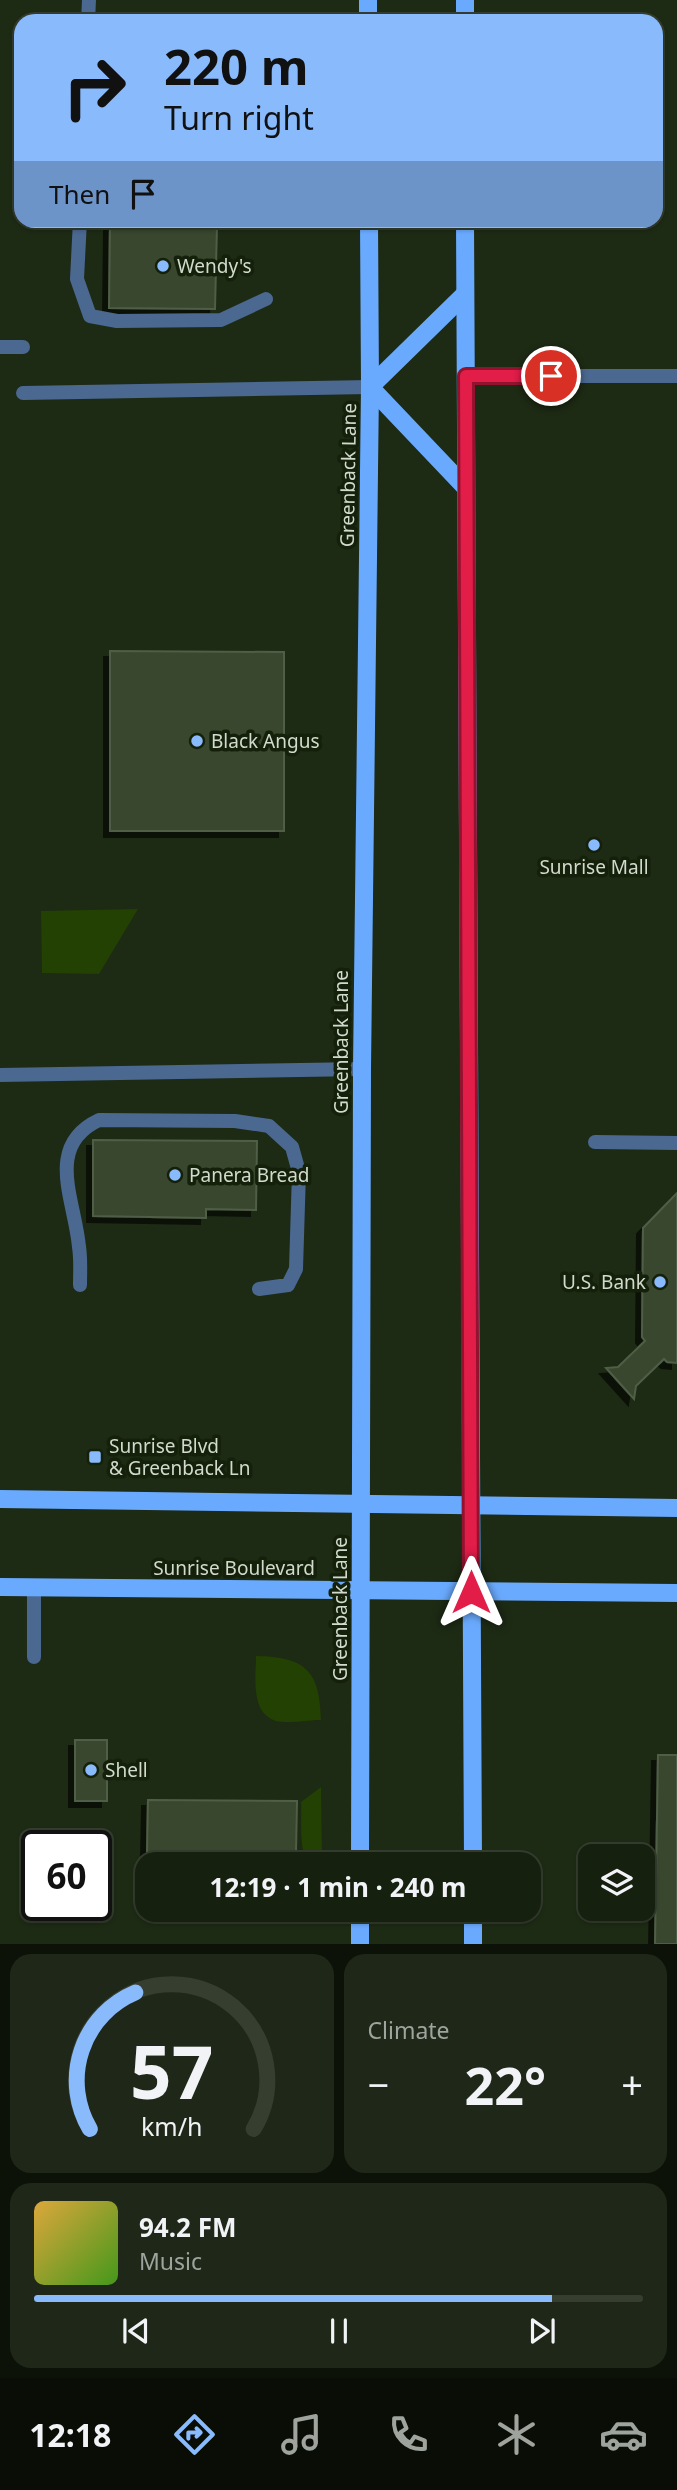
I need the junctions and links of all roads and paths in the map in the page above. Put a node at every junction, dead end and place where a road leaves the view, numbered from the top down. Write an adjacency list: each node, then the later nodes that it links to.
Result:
1 (80, 228): 5 (lane)
2 (369, 228): 10 (main road, Greenback Lane)
3 (465, 228): 4 (main road)
4 (465, 294): 8 (main road); 10 (main road)
5 (267, 299)
6 (0, 346): 7 (lane)
7 (23, 347)
8 (466, 376): 9 (lane); 12 (main road)
9 (677, 376)
10 (370, 387): 11 (lane); 12 (main road); 13 (main road, Greenback Lane)
11 (23, 393)
12 (466, 488): 21 (main road)
13 (362, 1069): 14 (lane); 20 (main road, Greenback Lane)
14 (0, 1075)
15 (595, 1142): 16 (lane)
16 (677, 1143)
17 (80, 1285): 18 (lane)
18 (259, 1289)
19 (0, 1499): 20 (main road)
20 (362, 1505): 21 (main road); 25 (main road, Greenback Lane)
21 (471, 1505): 22 (main road); 26 (main road)
22 (677, 1508)
23 (0, 1587): 24 (main road, Sunrise Boulevard)
24 (34, 1587): 25 (main road, Sunrise Boulevard); 28 (lane)
25 (361, 1589): 26 (main road, Sunrise Boulevard); 29 (main road, Greenback Lane)
26 (471, 1592): 27 (main road, Sunrise Boulevard); 30 (main road)
27 (677, 1593)
28 (34, 1657)
29 (360, 1852)
30 (473, 1852)
31 (360, 1922): 33 (main road)
32 (473, 1922): 34 (main road)
33 (360, 1944)
34 (473, 1944)

